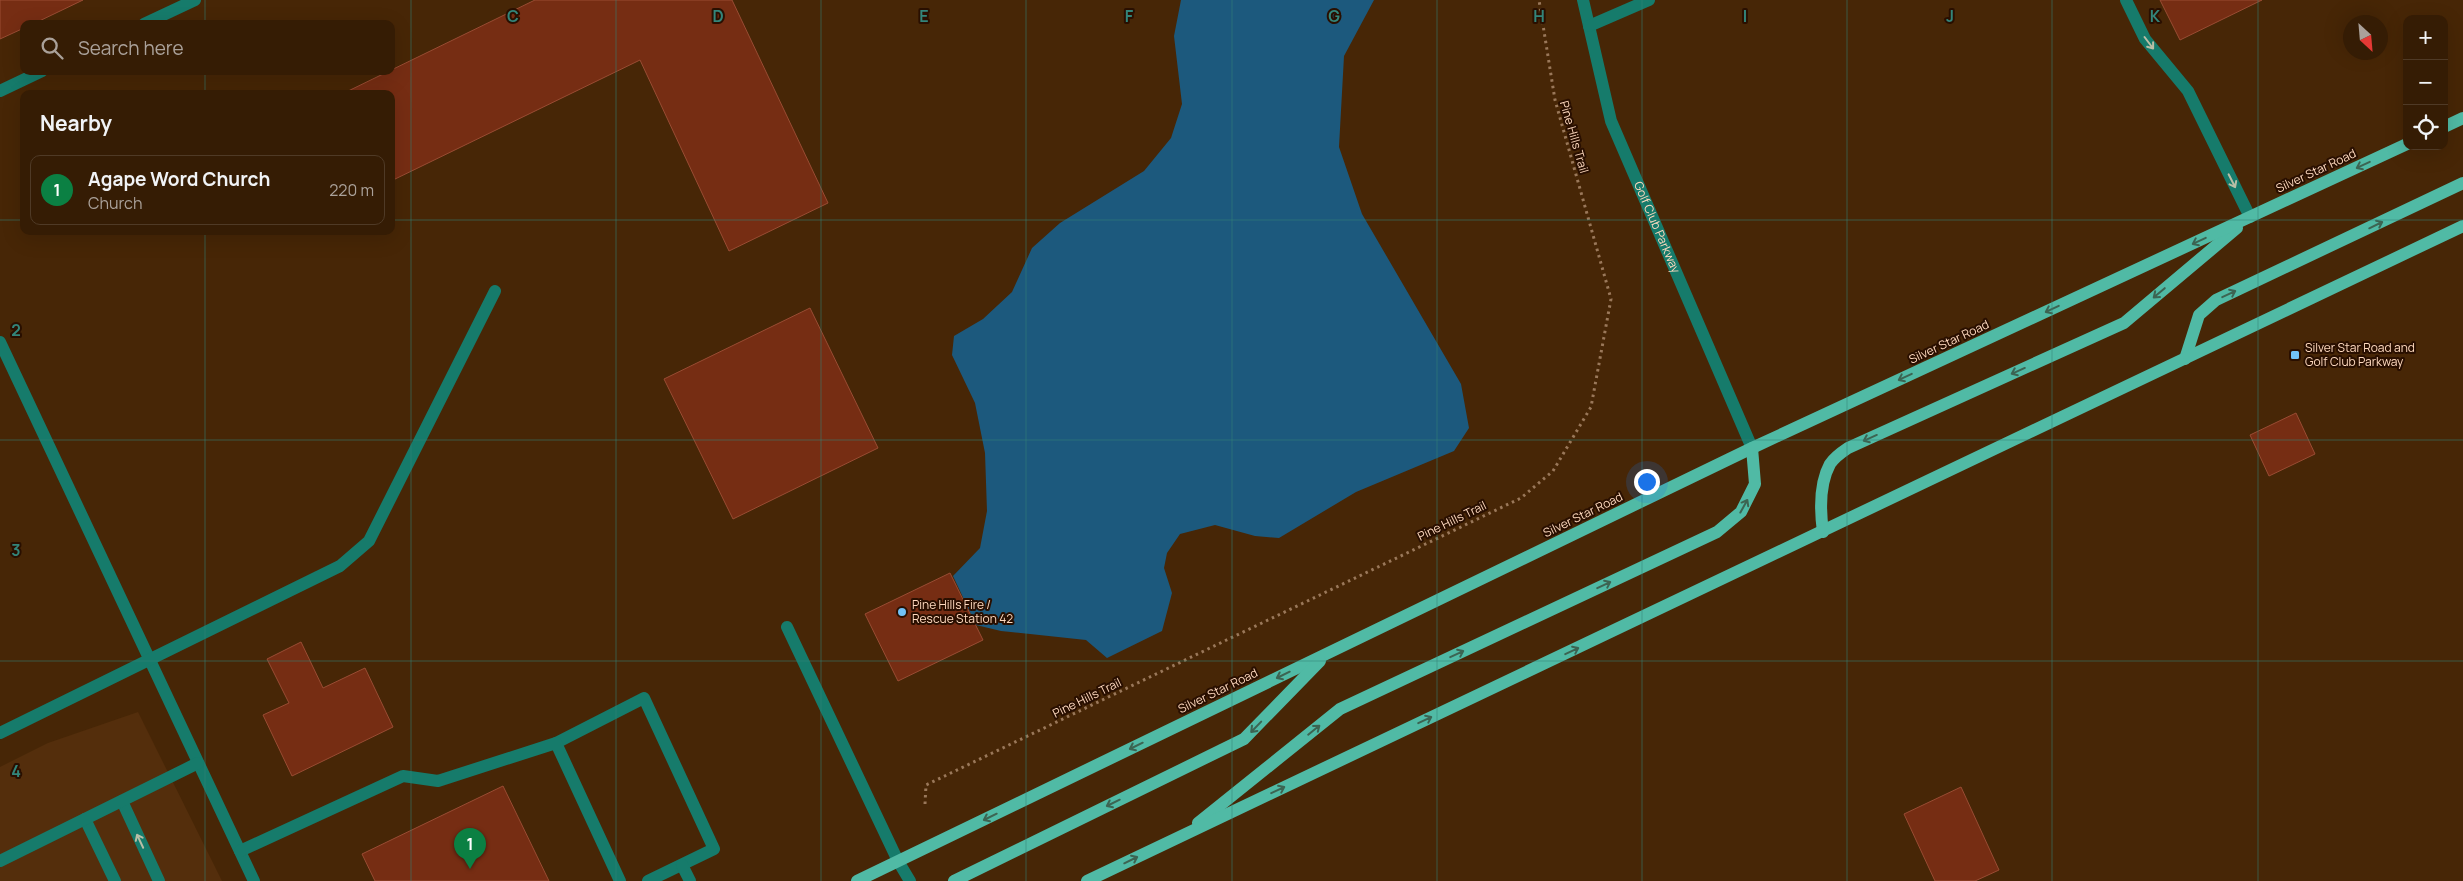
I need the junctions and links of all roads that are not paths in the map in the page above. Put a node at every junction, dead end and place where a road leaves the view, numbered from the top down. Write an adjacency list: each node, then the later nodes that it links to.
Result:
1 (195, 0): 5 (street)
2 (1584, 0): 6 (street, Golf Club Parkway)
3 (1649, 0): 6 (street)
4 (2126, 0): 13 (street, one-way to 13)
5 (152, 20)
6 (1589, 26): 18 (street, Golf Club Parkway)
7 (34, 75): 8 (street)
8 (0, 91)
9 (2463, 118): 10 (main road)
10 (2448, 125)
11 (2403, 146): 13 (main road, Silver Star Road, one-way to 13)
12 (2463, 183): 17 (main road, one-way to 12)
13 (2250, 217): 18 (main road, Silver Star Road, one-way to 18); 19 (main road, one-way to 19)
14 (2463, 226): 17 (main road)
15 (495, 291): 22 (street)
16 (0, 342): 22 (street)
17 (2185, 359): 19 (main road)
18 (1752, 448): 21 (main road, Silver Star Road); 28 (main road, one-way to 18)
19 (1823, 532): 28 (main road, one-way to 19)
20 (787, 627): 31 (street)
21 (1326, 654): 31 (main road, Silver Star Road, one-way to 31); 41 (main road, one-way to 41)
22 (149, 658): 23 (street); 25 (street)
23 (0, 733)
24 (556, 743): 29 (street); 32 (street); 36 (street)
25 (198, 762): 26 (street); 29 (street)
26 (122, 801): 27 (street); 34 (street, one-way to 26)
27 (85, 819): 30 (street); 33 (street)
28 (1180, 837): 42 (main road, one-way to 28)
29 (240, 852): 35 (street)
30 (0, 861)
31 (898, 861): 39 (main road, Silver Star Road); 40 (street)
32 (682, 865): 37 (street); 38 (street)
33 (115, 881)
34 (159, 881)
35 (254, 881)
36 (620, 881)
37 (648, 881)
38 (690, 881)
39 (857, 881)
40 (910, 881)
41 (954, 881)
42 (1087, 881)

